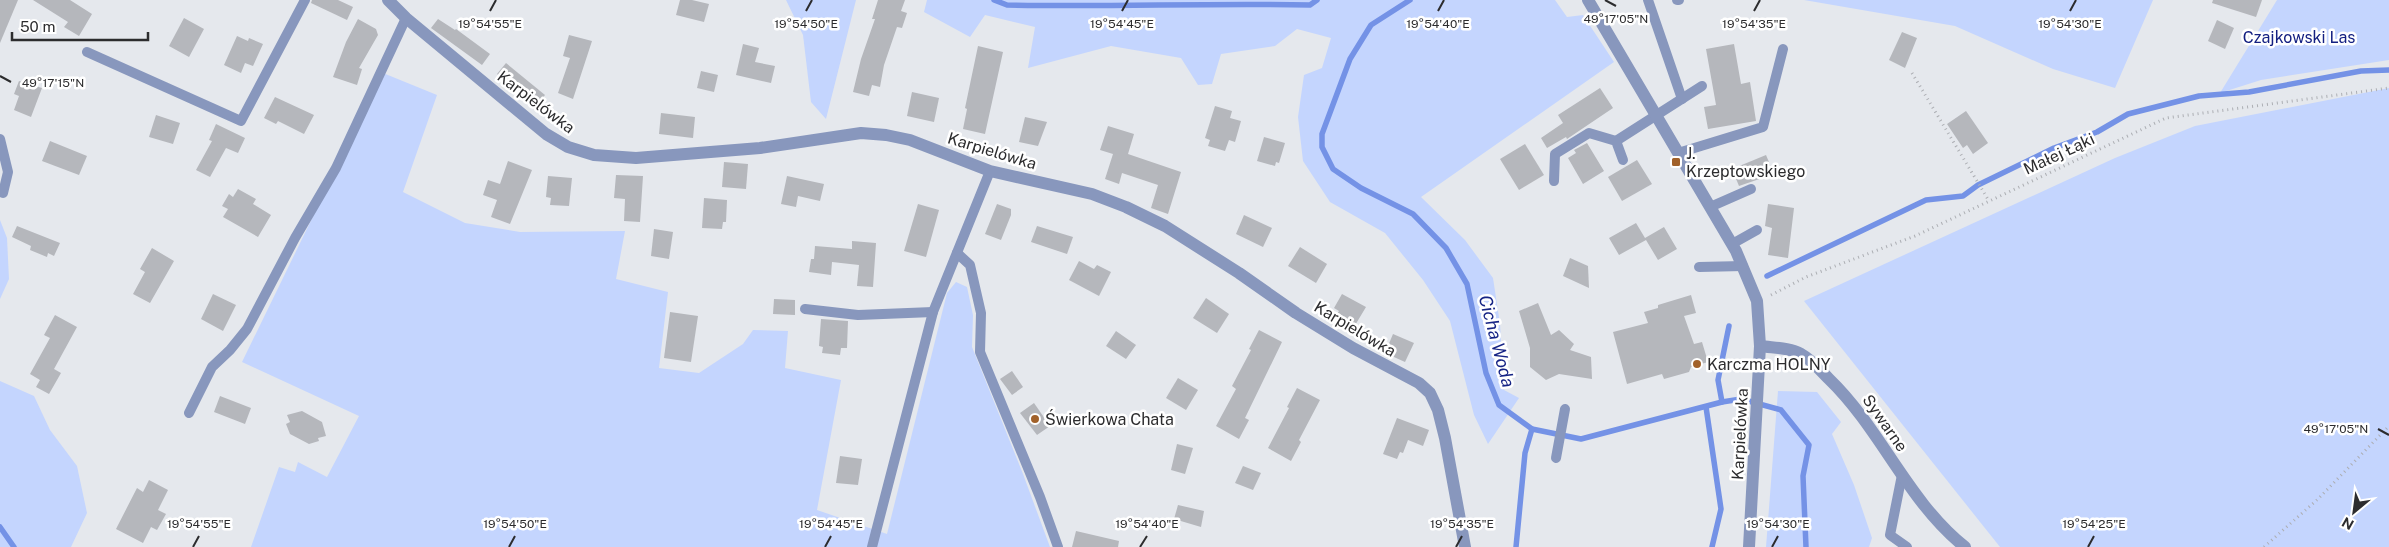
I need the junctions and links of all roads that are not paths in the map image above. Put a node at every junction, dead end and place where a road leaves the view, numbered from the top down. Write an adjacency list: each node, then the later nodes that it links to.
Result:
1 (305, 0): 7 (lane)
2 (388, 0): 5 (street, Karpielówka)
3 (1588, 0): 10 (street, Karpielówka)
4 (1648, 0): 9 (lane)
5 (406, 18): 15 (street, Karpielówka); 29 (lane)
6 (1783, 49): 13 (lane)
7 (87, 52)
8 (1702, 86): 9 (lane)
9 (1682, 99): 10 (lane)
10 (1656, 116): 12 (lane); 13 (street, Karpielówka)
11 (0, 139): 18 (lane)
12 (1616, 141): 14 (lane); 16 (lane)
13 (1678, 153): 19 (street, Karpielówka)
14 (1623, 160)
15 (990, 171): 22 (lane); 34 (street, Karpielówka)
16 (1554, 180)
17 (1751, 189): 19 (lane)
18 (3, 193)
19 (1710, 206): 21 (street, Karpielówka)
20 (1757, 230): 21 (lane)
21 (1732, 244): 23 (street, Karpielówka)
22 (957, 253): 26 (lane); 33 (lane)
23 (1743, 266): 24 (lane); 27 (street, Karpielówka)
24 (1699, 267)
25 (805, 309): 26 (lane)
26 (933, 312): 32 (lane)
27 (1760, 346): 31 (street, Sywarne); 35 (street, Karpielówka)
28 (1565, 409): 30 (lane)
29 (189, 413)
30 (1559, 447)
31 (1902, 475): 36 (lane); 37 (street, Sywarne)
32 (872, 547)
33 (1058, 547)
34 (1465, 547)
35 (1749, 547)
36 (1906, 547)
37 (1965, 547)

